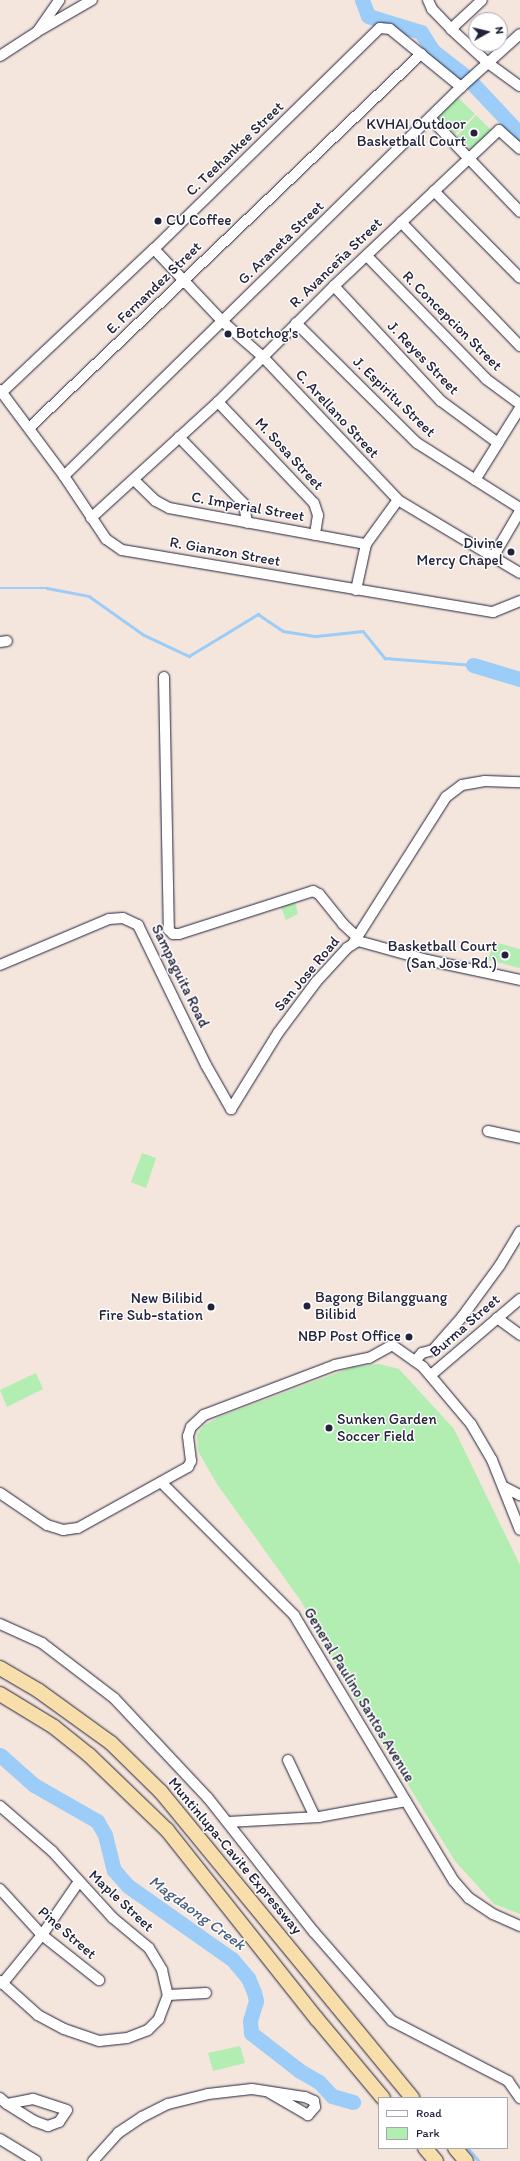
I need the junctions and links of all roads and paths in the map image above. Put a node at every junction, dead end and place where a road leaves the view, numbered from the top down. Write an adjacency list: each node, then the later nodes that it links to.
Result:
1 (59, 0): 6 (street)
2 (92, 0): 6 (street)
3 (428, 0): 5 (street)
4 (482, 0): 5 (street)
5 (451, 29): 10 (street)
6 (37, 32): 9 (street)
7 (520, 34): 10 (street, G. Araneta Street)
8 (421, 54): 12 (street); 19 (street, C. Teehankee Street); 22 (street, E. Fernandez Street)
9 (0, 56)
10 (488, 63): 11 (street); 12 (street, G. Araneta Street)
11 (520, 86)
12 (461, 87): 13 (street, G. Araneta Street)
13 (430, 118): 15 (street); 24 (street, G. Araneta Street)
14 (520, 149): 15 (street, R. Avanceña Street)
15 (469, 158): 16 (street, R. Avanceña Street); 17 (street)
16 (434, 191): 18 (street, R. Avanceña Street); 21 (street)
17 (520, 212)
18 (401, 222): 20 (street, R. Avanceña Street); 26 (street)
19 (154, 249): 22 (street, C. Arellano Street); 28 (street, C. Teehankee Street)
20 (367, 256): 23 (street, R. Avanceña Street); 30 (street, R. Concepcion Street)
21 (520, 278)
22 (184, 280): 24 (street, C. Arellano Street); 32 (street, E. Fernandez Street)
23 (334, 286): 25 (street, R. Avanceña Street); 34 (street, J. Reyes Street)
24 (222, 321): 27 (street, C. Arellano Street); 35 (street, G. Araneta Street)
25 (296, 323): 27 (street, R. Avanceña Street); 37 (street, J. Espiritu Street)
26 (520, 346)
27 (263, 357): 29 (street, R. Avanceña Street); 38 (street, C. Arellano Street)
28 (1, 391): 32 (street, R. Gianzon Street)
29 (218, 402): 33 (street, R. Avanceña Street); 43 (street, M. Sosa Street)
30 (520, 404)
31 (520, 408): 34 (street)
32 (29, 428): 35 (street, R. Gianzon Street)
33 (179, 436): 36 (street, R. Avanceña Street); 42 (street)
34 (498, 443): 37 (street)
35 (64, 476): 41 (street, R. Gianzon Street)
36 (134, 480): 41 (street, R. Avanceña Street); 42 (street, C. Imperial Street)
37 (475, 480): 39 (street, J. Espiritu Street)
38 (398, 500): 44 (street); 45 (street, C. Arellano Street)
39 (520, 508)
40 (520, 511): 45 (street)
41 (92, 518): 47 (street, R. Gianzon Street)
42 (247, 523): 43 (street, C. Imperial Street)
43 (314, 535): 44 (street, C. Imperial Street)
44 (366, 544): 47 (street)
45 (493, 557): 46 (street, C. Arellano Street)
46 (520, 573)
47 (356, 590): 48 (street, R. Gianzon Street)
48 (520, 601)
49 (164, 677): 51 (street)
50 (520, 782): 51 (street)
51 (355, 940): 53 (street, San Jose Road); 54 (street, San Jose Road)
52 (0, 965): 54 (street, Sampaguita Road)
53 (520, 980)
54 (230, 1109)
55 (488, 1131): 56 (street)
56 (520, 1138)
57 (520, 1232): 61 (street)
58 (520, 1299): 59 (street, Burma Street)
59 (496, 1318): 60 (street); 62 (street, Burma Street)
60 (520, 1335)
61 (414, 1361): 62 (street); 63 (street)
62 (431, 1375): 64 (street)
63 (162, 1483): 65 (street); 72 (street, General Paulino Santos Avenue)
64 (504, 1487): 66 (street); 67 (street)
65 (0, 1493)
66 (520, 1495)
67 (520, 1530)
68 (0, 1624): 75 (street)
69 (0, 1668): 86 (highway, Muntinlupa-Cavite Expressway)
70 (0, 1694): 85 (highway)
71 (288, 1760): 74 (street)
72 (406, 1801): 74 (street); 78 (street, General Paulino Santos Avenue)
73 (0, 1806): 76 (street, Maple Street)
74 (315, 1817): 75 (street)
75 (228, 1822): 87 (street)
76 (78, 1883): 79 (street); 83 (street, Maple Street)
77 (0, 1889): 79 (street, Pine Street)
78 (520, 1926)
79 (42, 1935): 80 (street, Pine Street); 81 (street)
80 (99, 1980)
81 (1, 1982): 83 (street)
82 (206, 1993): 83 (street)
83 (168, 1995)
84 (270, 2092): 93 (street)
85 (382, 2097)
86 (411, 2097)
87 (520, 2098)
88 (3, 2101): 88 (street)
89 (0, 2139): 92 (street)
90 (426, 2149): 94 (highway)
91 (456, 2149): 95 (highway)
92 (36, 2161)
93 (93, 2161)
94 (436, 2161)
95 (466, 2161)

